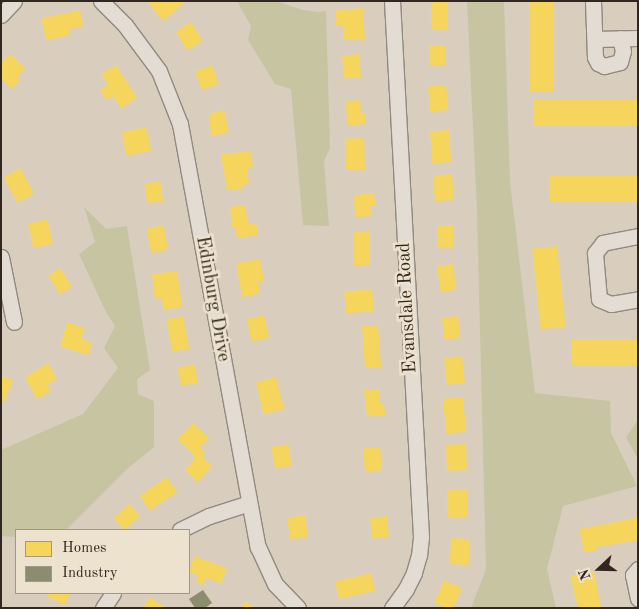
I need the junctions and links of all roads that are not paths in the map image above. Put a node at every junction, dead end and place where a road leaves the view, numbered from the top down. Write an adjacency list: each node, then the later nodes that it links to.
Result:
1 (14, 1): 5 (street)
2 (101, 1): 13 (street, Edinburg Drive)
3 (392, 1): 20 (street, Evansdale Road)
4 (594, 1): 8 (street)
5 (1, 15)
6 (620, 38): 7 (street); 8 (street); 8 (street)
7 (638, 38)
8 (595, 39)
9 (638, 236): 11 (street)
10 (1, 257): 12 (street)
11 (638, 298)
12 (14, 322)
13 (249, 503): 14 (street); 19 (street, Edinburg Drive)
14 (182, 529)
15 (638, 569): 17 (street)
16 (111, 594): 18 (street)
17 (638, 598)
18 (103, 608)
19 (298, 608)
20 (392, 608)

